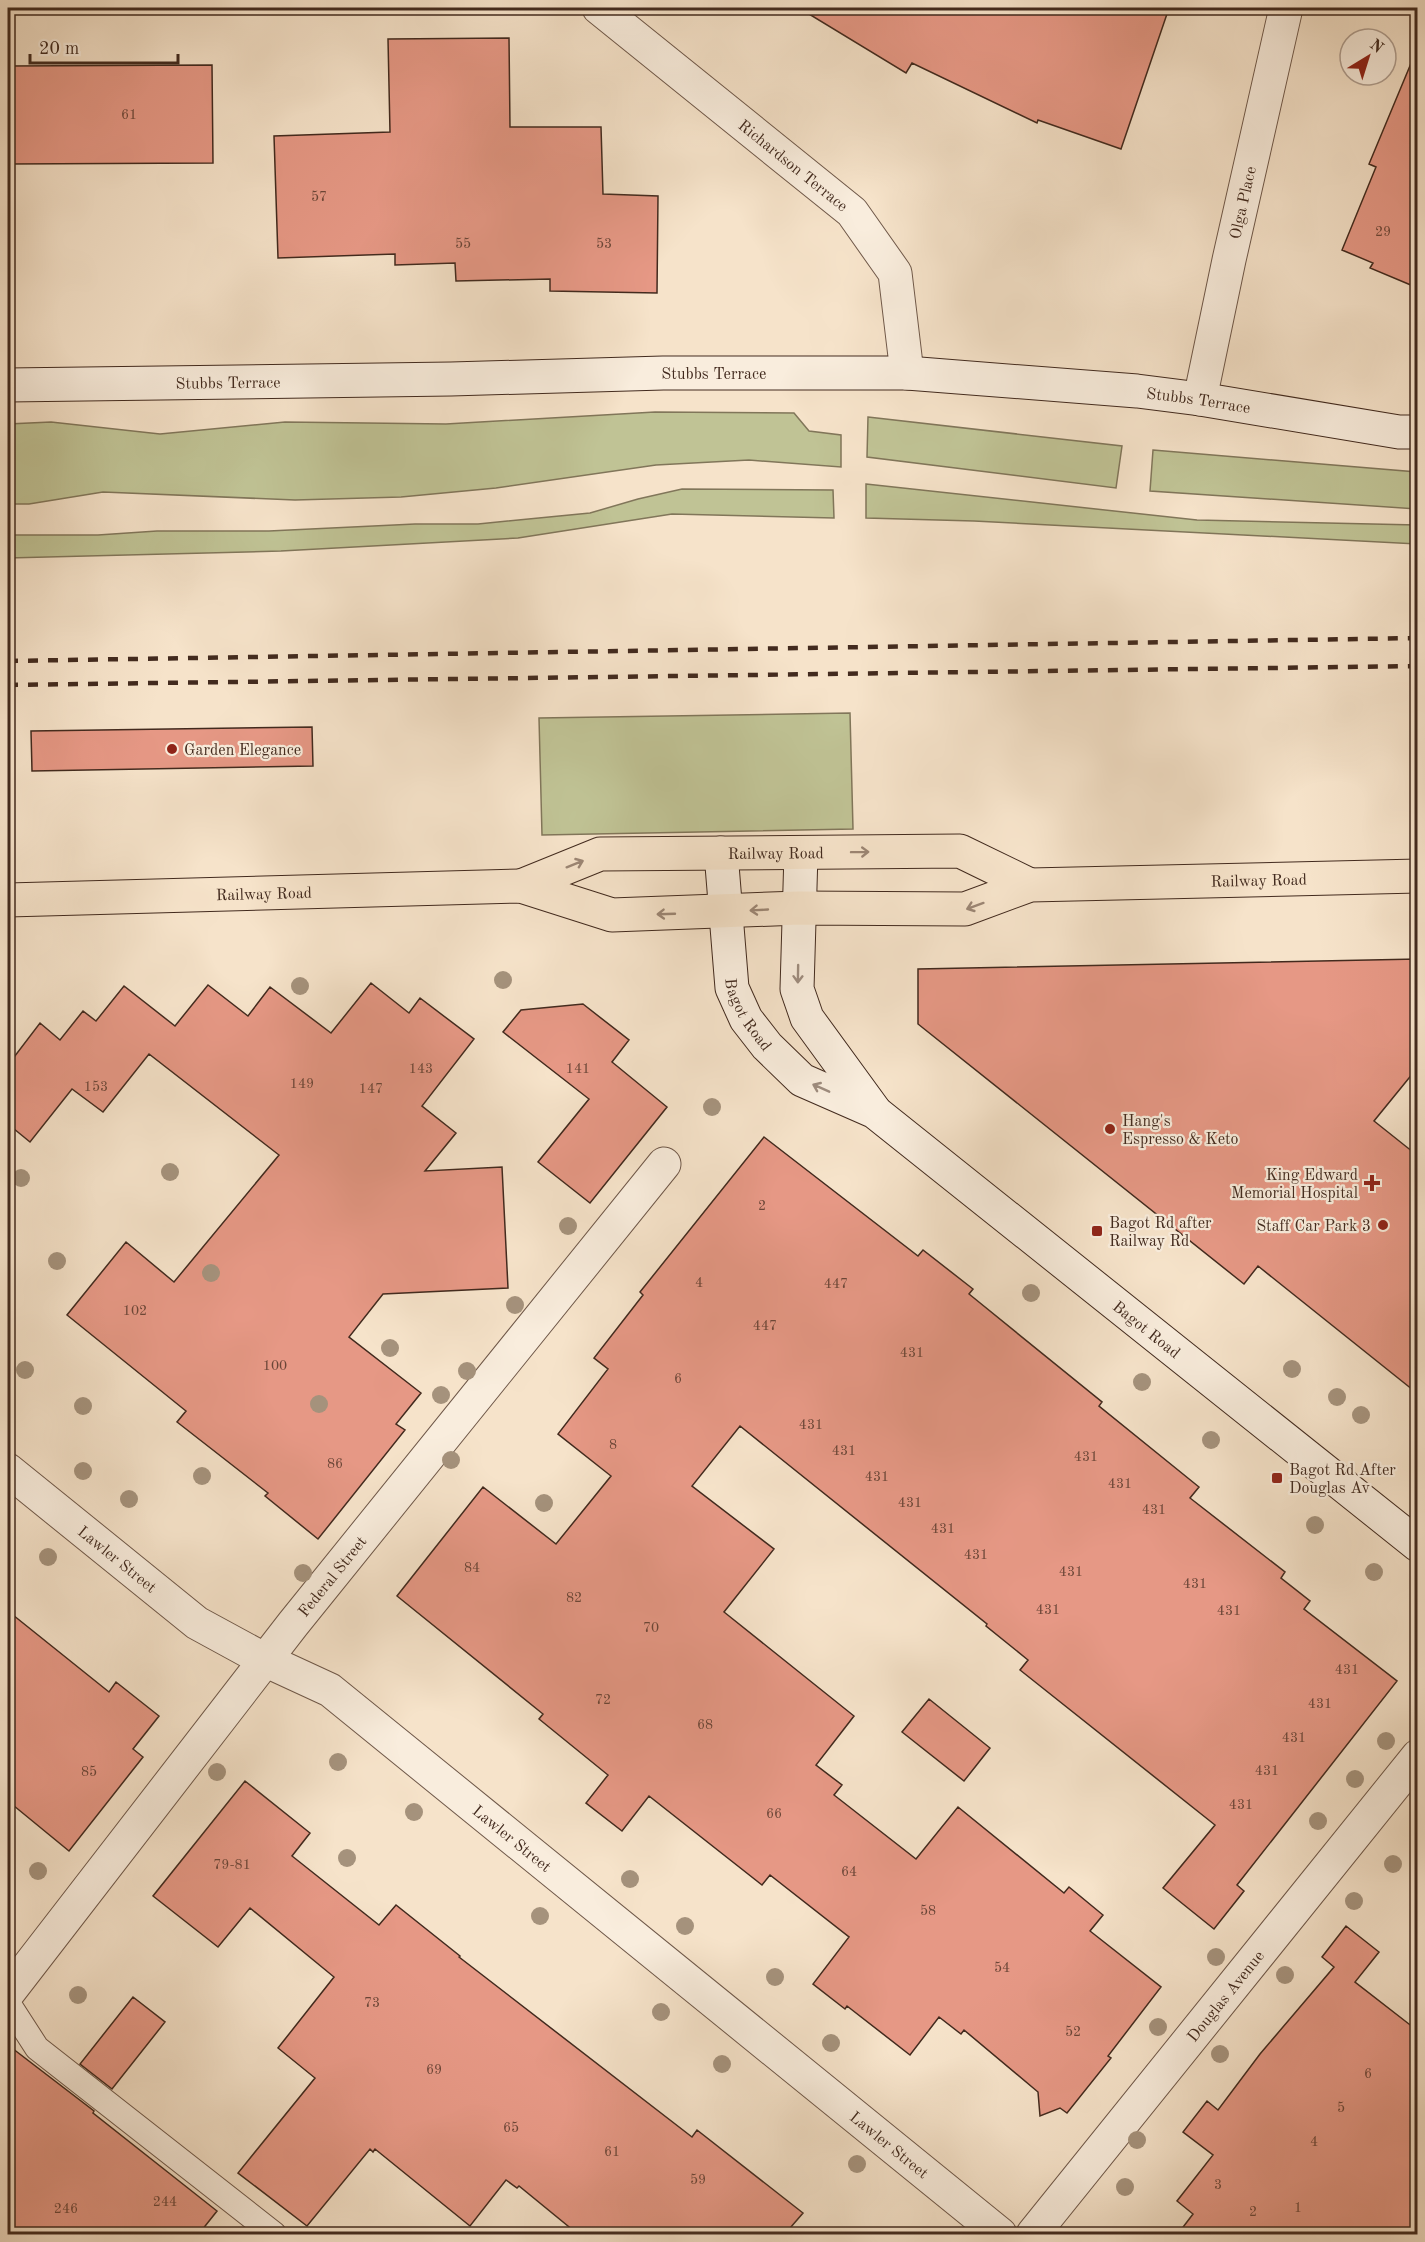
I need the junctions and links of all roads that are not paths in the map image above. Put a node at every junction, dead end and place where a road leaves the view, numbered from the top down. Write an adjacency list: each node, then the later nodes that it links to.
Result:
1 (600, 8): 3 (street, Richardson Terrace)
2 (1286, 8): 5 (street, Olga Place)
3 (907, 373): 4 (street, Stubbs Terrace); 5 (street, Stubbs Terrace)
4 (8, 385)
5 (1200, 399): 6 (street, Stubbs Terrace)
6 (1418, 432)
7 (721, 853): 8 (main road, Railway Road); 11 (main road, Railway Road, one-way to 7); 14 (street, Bagot Road)
8 (801, 853): 10 (main road, Railway Road, one-way to 10); 13 (street, Bagot Road)
9 (1418, 876): 10 (main road, Railway Road)
10 (1030, 885): 13 (main road, Railway Road, one-way to 13)
11 (521, 886): 12 (main road, Railway Road); 14 (main road, Railway Road, one-way to 11)
12 (8, 900)
13 (799, 908): 14 (main road, Railway Road, one-way to 14); 15 (street, Bagot Road, one-way to 15)
14 (725, 912): 15 (street, Bagot Road, one-way to 14)
15 (875, 1112): 18 (street, Bagot Road)
16 (664, 1164): 19 (street, Federal Street)
17 (8, 1470): 19 (street, Lawler Street)
18 (1418, 1545)
19 (265, 1660): 21 (street, Federal Street); 24 (street, Lawler Street)
20 (1418, 1756): 25 (street, Douglas Avenue)
21 (8, 1993)
22 (8, 2003): 23 (lane)
23 (274, 2235)
24 (1000, 2235)
25 (1033, 2235)

